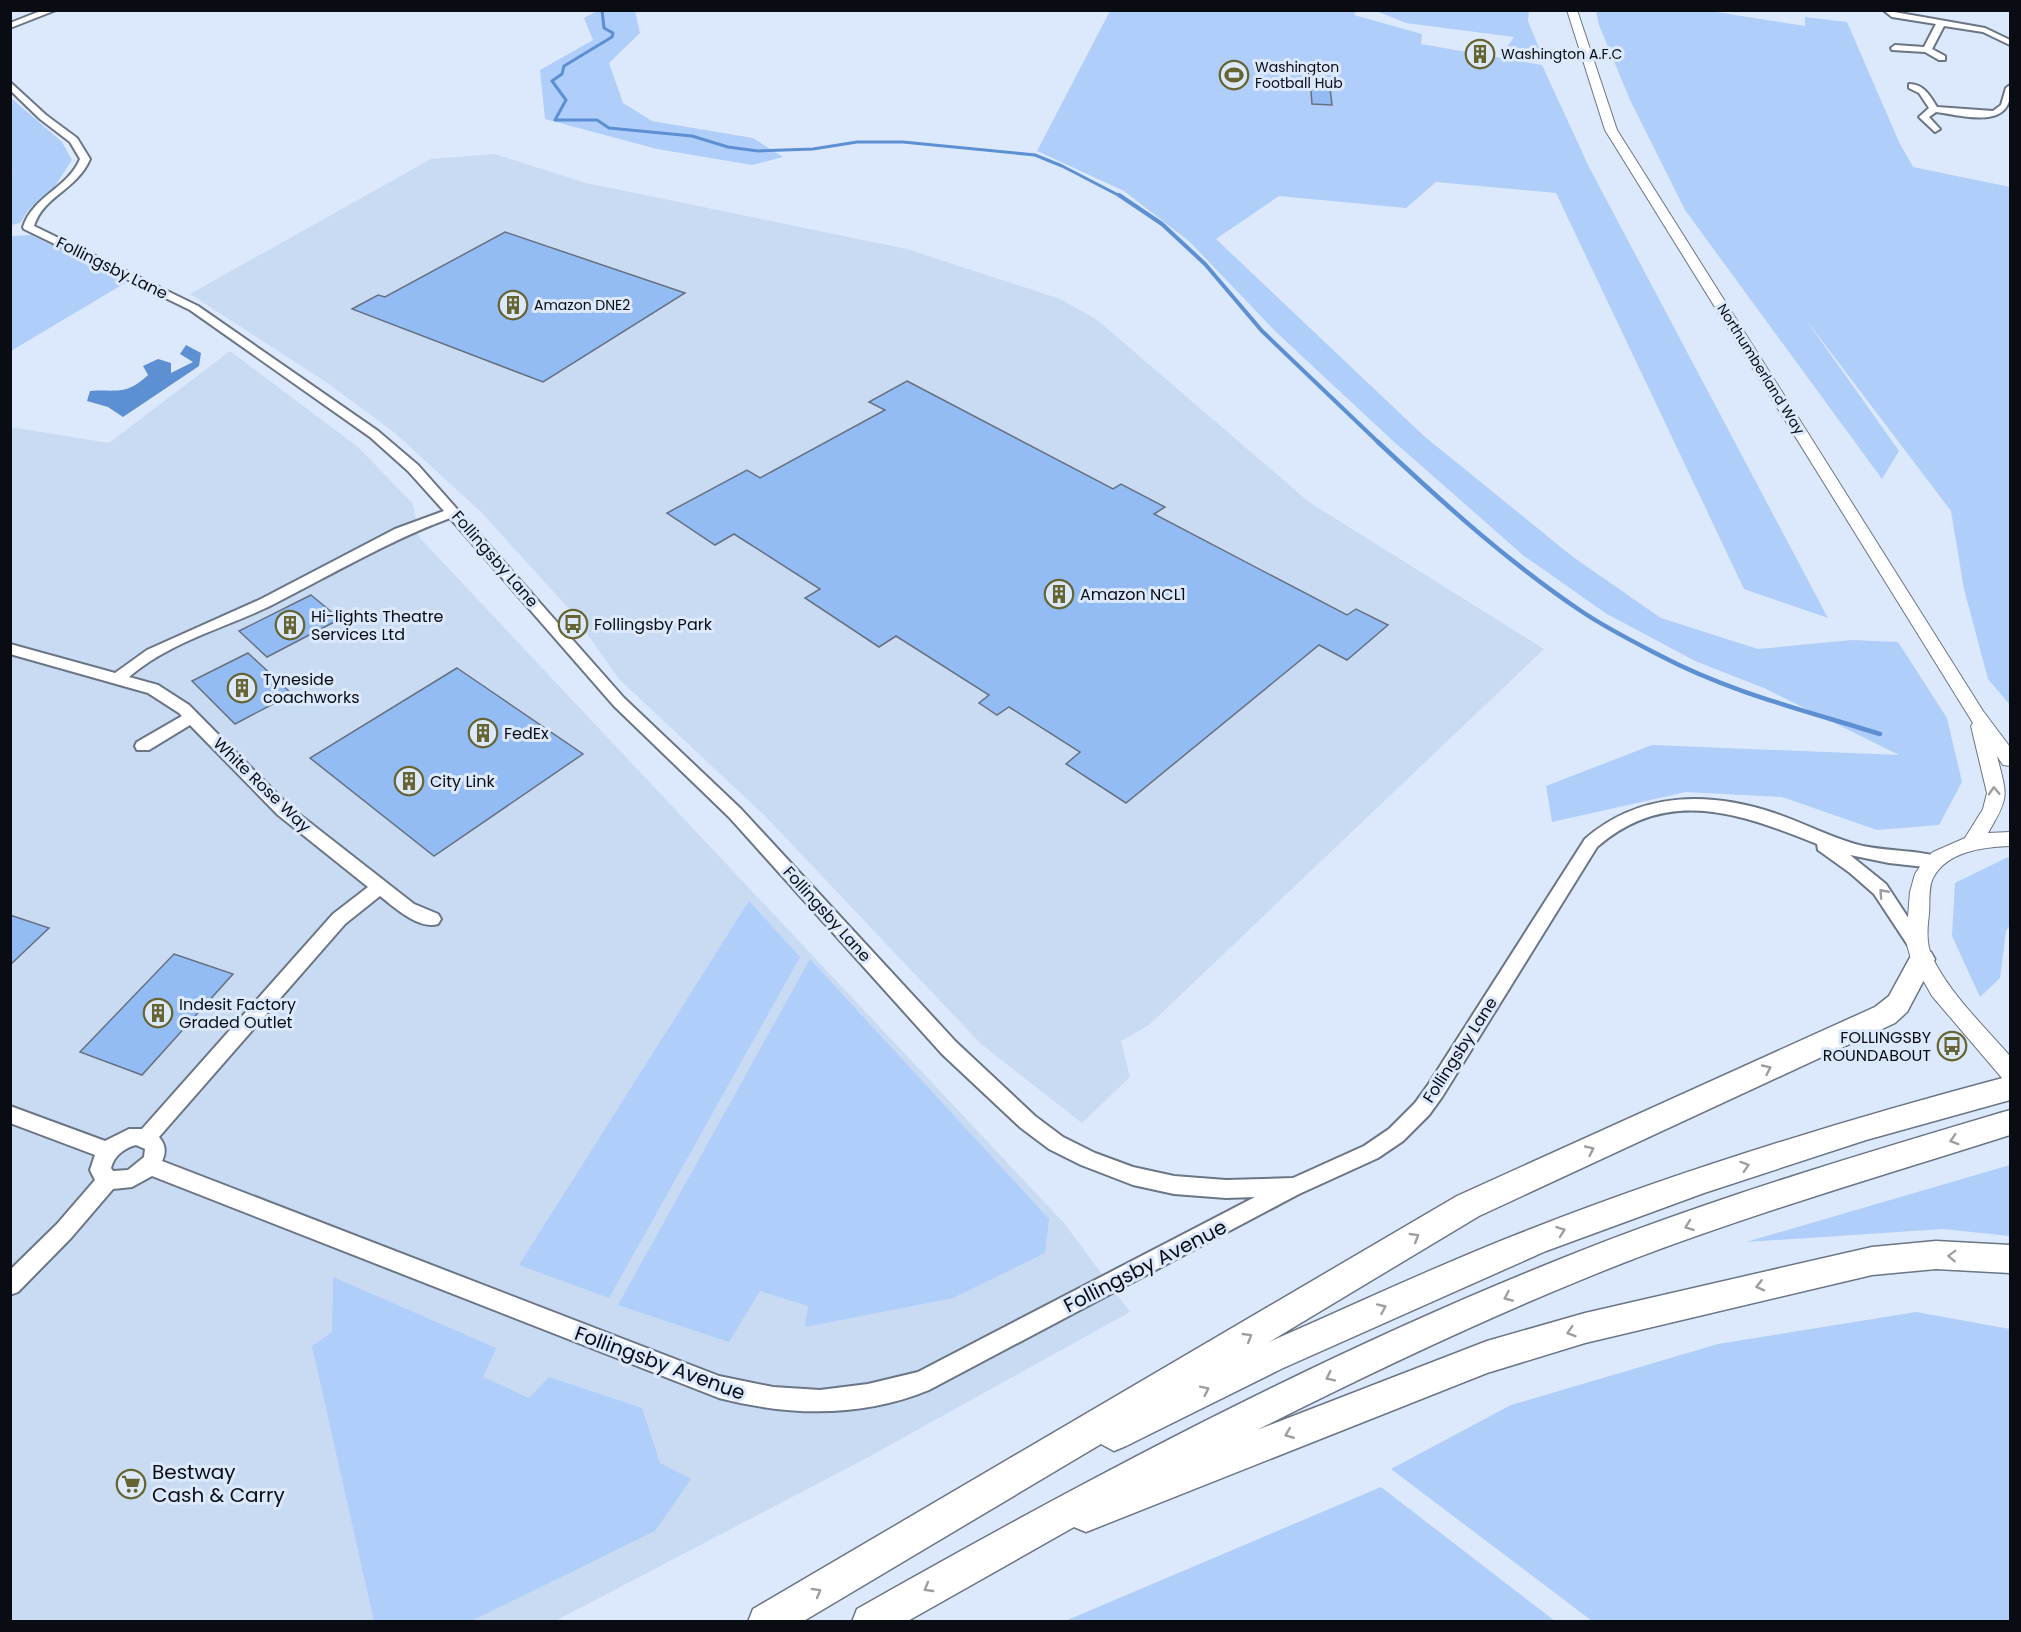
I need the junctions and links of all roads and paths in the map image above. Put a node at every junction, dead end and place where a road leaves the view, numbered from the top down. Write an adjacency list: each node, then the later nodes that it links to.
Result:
1 (52, 10): 5 (street)
2 (1572, 10): 18 (main road, Northumberland Way)
3 (1887, 10): 4 (street)
4 (1941, 23): 6 (street); 8 (street)
5 (10, 26)
6 (2010, 42)
7 (1895, 48): 8 (street)
8 (1927, 50): 9 (street)
9 (1942, 58)
10 (10, 85): 15 (street, Follingsby Lane)
11 (1912, 86): 13 (street)
12 (2010, 88): 13 (street)
13 (1934, 109): 14 (street)
14 (1935, 129)
15 (454, 512): 17 (street); 37 (street, Follingsby Lane)
16 (10, 649): 17 (street, White Rose Way)
17 (118, 679): 19 (street, White Rose Way)
18 (1977, 715): 21 (main road, Northumberland Way); 24 (main road, Northumberland Way, one-way to 18)
19 (192, 717): 20 (street); 26 (street, White Rose Way)
20 (142, 746)
21 (2010, 760)
22 (1804, 832): 25 (street, Follingsby Lane); 28 (street, Follingsby Lane, one-way to 22); 37 (street, Follingsby Lane)
23 (2010, 839): 24 (main road)
24 (1972, 843): 25 (main road)
25 (1934, 862): 28 (main road)
26 (379, 887): 27 (street, White Rose Way); 33 (street)
27 (432, 919)
28 (1918, 950): 29 (main road); 40 (highway, one-way to 28)
29 (2010, 1071)
30 (2010, 1088): 40 (highway, one-way to 30)
31 (10, 1114): 34 (street)
32 (2010, 1123): 41 (highway, one-way to 41)
33 (147, 1137): 34 (street); 35 (street)
34 (107, 1151): 36 (street)
35 (150, 1166): 36 (street); 37 (street, Follingsby Avenue)
36 (108, 1180): 39 (street)
37 (1294, 1187)
38 (2010, 1259): 41 (highway, one-way to 41)
39 (10, 1285)
40 (964, 1508): 42 (highway, one-way to 40)
41 (978, 1559): 43 (highway, one-way to 43)
42 (766, 1622)
43 (870, 1622)

